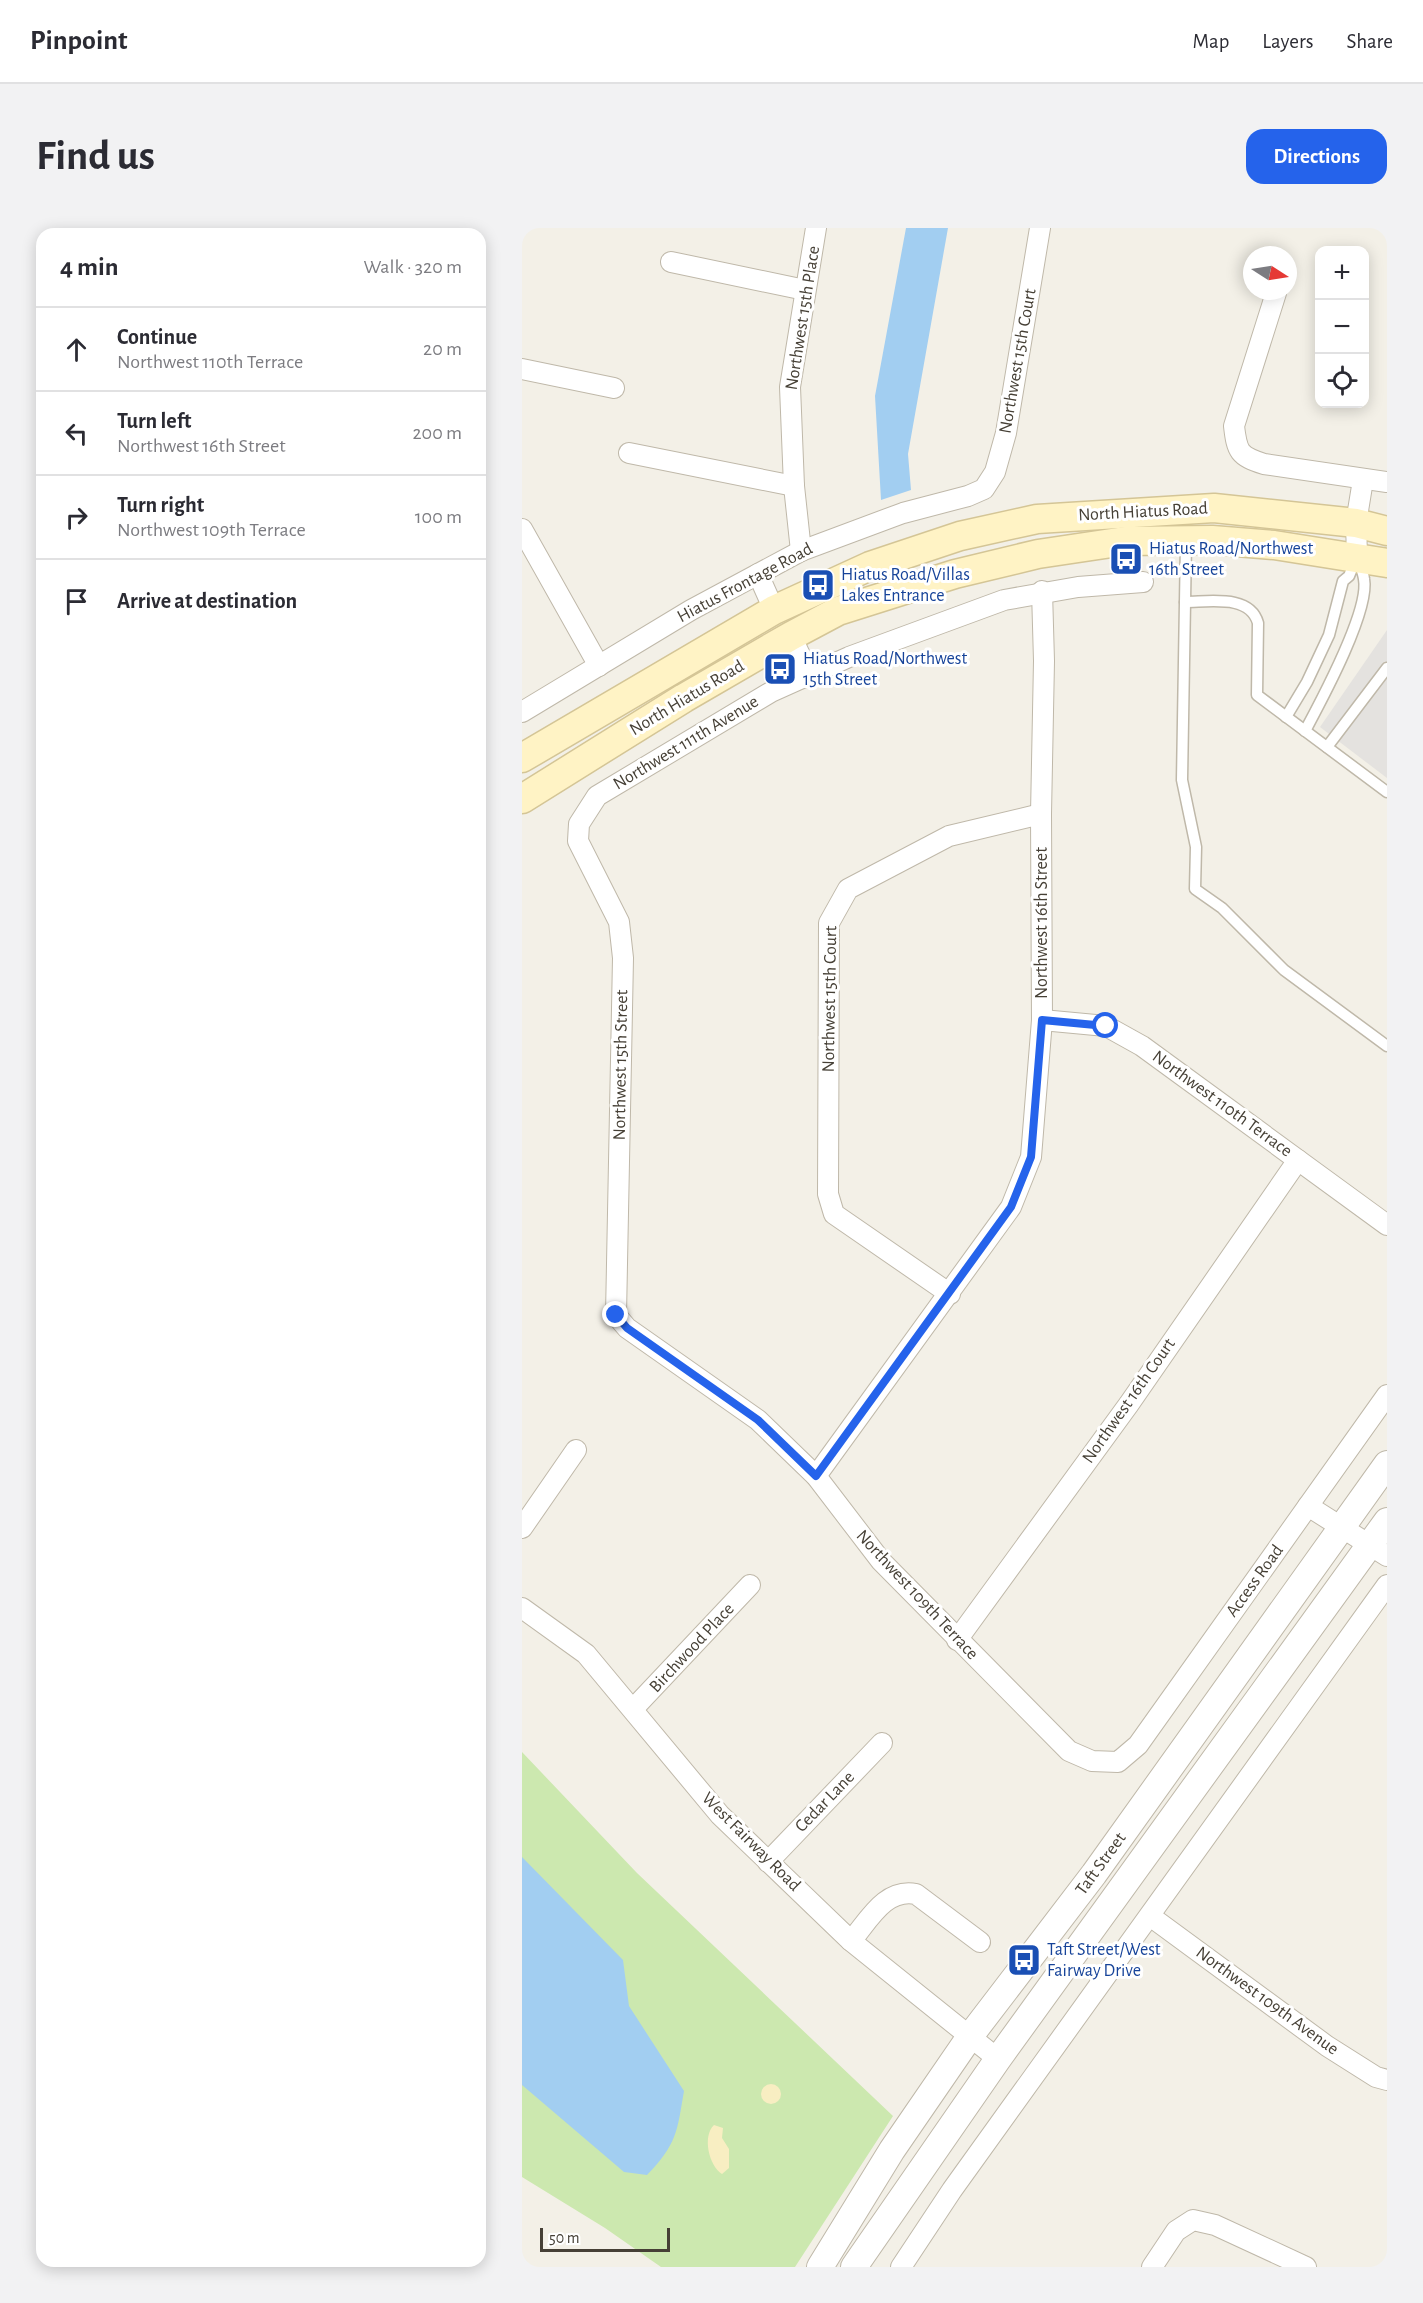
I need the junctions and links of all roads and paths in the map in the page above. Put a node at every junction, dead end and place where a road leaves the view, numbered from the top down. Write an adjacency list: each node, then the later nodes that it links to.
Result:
1 (816, 228): 4 (street, Northwest 15th Place)
2 (1040, 228): 12 (street, Northwest 15th Court)
3 (671, 262): 4 (street)
4 (805, 290): 11 (street, Northwest 15th Place)
5 (1274, 300): 9 (street)
6 (522, 369): 7 (street)
7 (614, 388)
8 (629, 453): 11 (street)
9 (1363, 480): 10 (street); 13 (street)
10 (1387, 482)
11 (794, 486): 17 (street, Northwest 15th Place)
12 (984, 489): 17 (street, Hiatus Frontage Road)
13 (1356, 523): 15 (main road, North Hiatus Road); 18 (street); 24 (main road, North Hiatus Road)
14 (522, 529): 26 (street)
15 (1387, 531)
16 (1186, 540): 18 (main road, North Hiatus Road); 23 (lane); 25 (main road, North Hiatus Road)
17 (801, 551): 20 (street, Hiatus Frontage Road)
18 (1357, 556): 19 (main road, North Hiatus Road); 30 (lane); 31 (lane)
19 (1387, 563)
20 (758, 574): 24 (street); 26 (street, Hiatus Frontage Road)
21 (1143, 582): 22 (street, Northwest 111th Avenue)
22 (1042, 591): 28 (street, Northwest 111th Avenue); 36 (street, Northwest 16th Street)
23 (1185, 602): 30 (lane); 39 (lane)
24 (774, 610): 25 (main road); 33 (main road, North Hiatus Road)
25 (791, 636): 28 (street); 35 (main road, North Hiatus Road)
26 (599, 666): 29 (street, Hiatus Frontage Road)
27 (1387, 668): 32 (lane)
28 (809, 675): 37 (street, Northwest 111th Avenue)
29 (522, 712)
30 (1286, 717): 31 (lane)
31 (1305, 731): 32 (lane)
32 (1327, 747): 34 (lane)
33 (525, 750)
34 (1387, 792)
35 (522, 799)
36 (1041, 814): 38 (street, Northwest 16th Street); 42 (street, Northwest 15th Court)
37 (579, 824): 43 (street, Northwest 15th Street)
38 (1042, 1020): 40 (street, Northwest 110th Terrace); 42 (street, Northwest 16th Street)
39 (1387, 1046)
40 (1298, 1160): 41 (street, Northwest 110th Terrace); 56 (street, Northwest 16th Court)
41 (1387, 1225)
42 (950, 1294): 47 (street, Northwest 16th Street)
43 (616, 1315): 47 (street, Northwest 109th Terrace)
44 (1387, 1395): 48 (street, Access Road)
45 (576, 1450): 51 (street)
46 (1387, 1464): 50 (street, Taft Street)
47 (816, 1476): 56 (street, Northwest 109th Terrace)
48 (1308, 1506): 50 (street); 59 (street, Access Road)
49 (1387, 1521): 52 (street, Taft Street)
50 (1341, 1527): 52 (street); 64 (street, Taft Street)
51 (522, 1528)
52 (1378, 1551): 65 (street, Taft Street)
53 (1387, 1585): 61 (street)
54 (750, 1586): 57 (street, Birchwood Place)
55 (522, 1608): 57 (street, West Fairway Road)
56 (957, 1640): 59 (street, Northwest 109th Terrace)
57 (633, 1709): 60 (street, West Fairway Road)
58 (882, 1743): 60 (street, Cedar Lane)
59 (1118, 1762)
60 (768, 1862): 62 (street, West Fairway Road)
61 (1150, 1916): 66 (street, Northwest 109th Avenue); 69 (street)
62 (851, 1941): 63 (street); 64 (street, West Fairway Road)
63 (980, 1942)
64 (971, 2035): 65 (street, West Fairway Road); 67 (street, Taft Street)
65 (998, 2059): 68 (street, Taft Street)
66 (1387, 2080)
67 (820, 2267)
68 (854, 2267)
69 (901, 2267)
70 (1152, 2267): 71 (street)
71 (1306, 2267)

